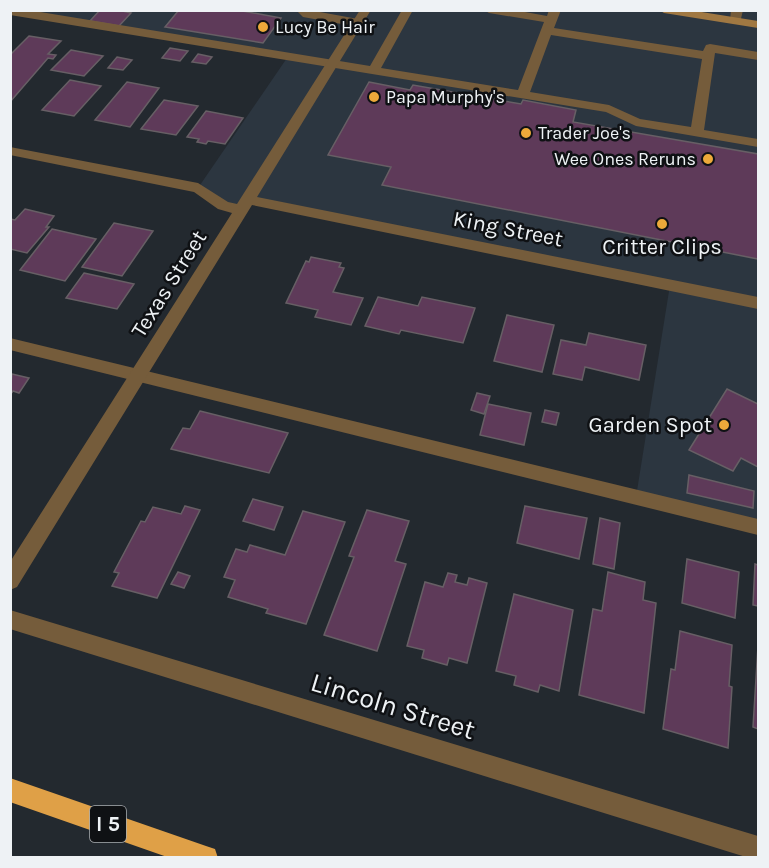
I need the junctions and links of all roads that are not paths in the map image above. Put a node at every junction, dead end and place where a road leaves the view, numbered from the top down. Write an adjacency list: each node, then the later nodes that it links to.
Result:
1 (82, 10): 9 (street)
2 (301, 10): 11 (street)
3 (366, 10): 11 (street, Texas Street)
4 (408, 10): 16 (street)
5 (489, 10): 10 (street)
6 (664, 10): 8 (main road)
7 (10, 11): 9 (street)
8 (737, 16): 12 (main road)
9 (72, 21): 15 (street)
10 (551, 21): 13 (street); 17 (street)
11 (357, 23): 15 (street, Texas Street)
12 (759, 25)
13 (709, 56): 14 (street); 18 (street)
14 (759, 56)
15 (332, 65): 16 (street); 21 (street, Texas Street)
16 (373, 72): 17 (street)
17 (524, 94): 18 (street)
18 (697, 133): 19 (street)
19 (759, 143)
20 (10, 151): 21 (street, King Street)
21 (245, 205): 22 (street, King Street); 24 (street, Texas Street)
22 (759, 303)
23 (10, 344): 24 (street)
24 (139, 375): 25 (street); 26 (street, Texas Street)
25 (759, 527)
26 (10, 581)
27 (10, 618): 29 (street, Lincoln Street)
28 (10, 790): 30 (highway, I 5)
29 (759, 848)
30 (206, 858)

